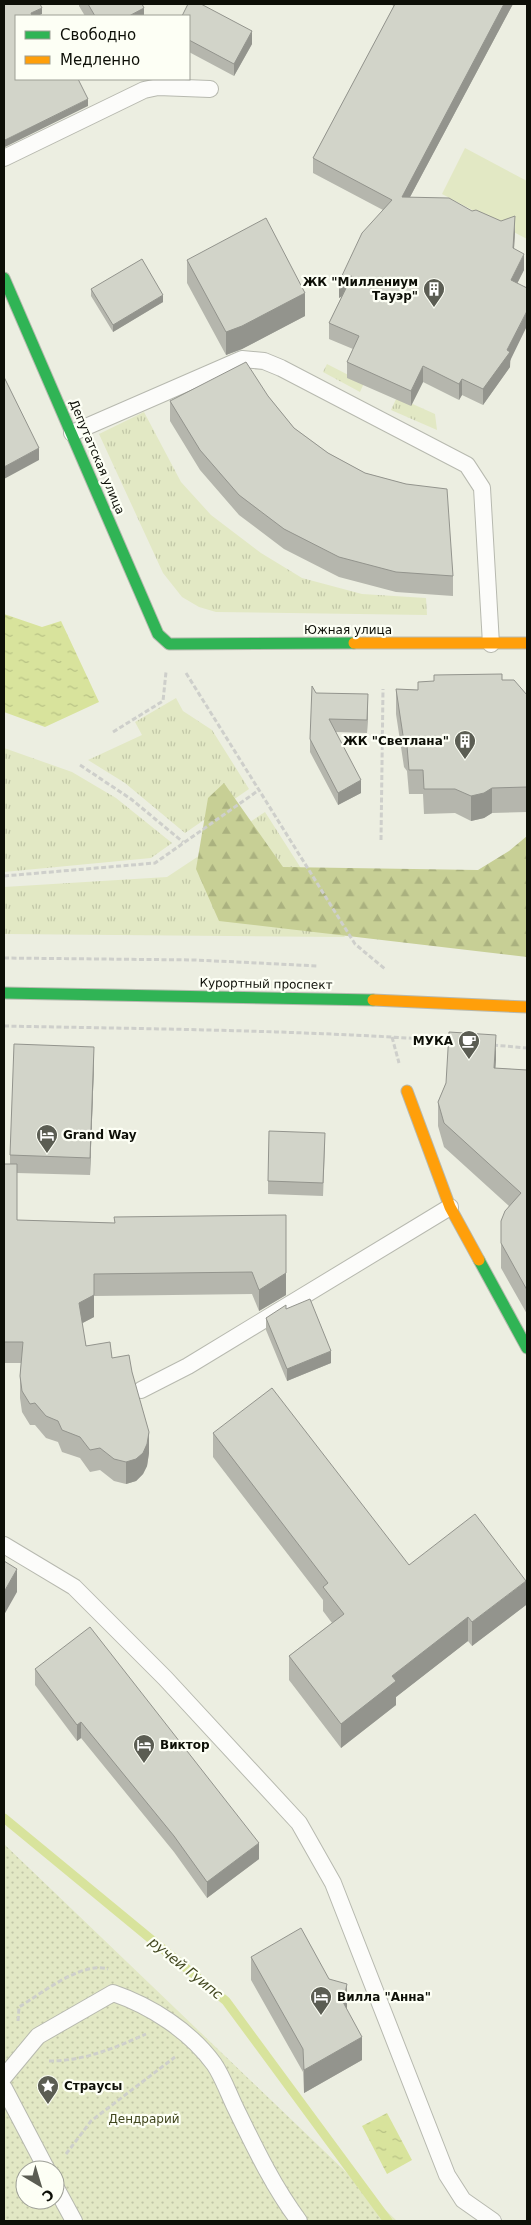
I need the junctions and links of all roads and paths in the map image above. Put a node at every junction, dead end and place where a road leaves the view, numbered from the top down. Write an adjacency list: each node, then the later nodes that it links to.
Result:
1 (210, 89): 2 (lane)
2 (4, 158)
3 (4, 278): 4 (street, Депутатская улица)
4 (72, 432): 6 (street, Депутатская улица); 7 (lane)
5 (527, 643): 7 (street, Южная улица)
6 (169, 644): 7 (street, Южная улица); 10 (path)
7 (491, 644)
8 (192, 684): 12 (path)
9 (384, 689): 13 (path)
10 (113, 732)
11 (80, 765): 14 (path)
12 (259, 790): 14 (path); 18 (path)
13 (381, 840)
14 (183, 842): 15 (path)
15 (4, 876)
16 (4, 958): 17 (path)
17 (326, 967)
18 (376, 969)
19 (4, 993): 20 (street, Курортный проспект)
20 (527, 1007)
21 (4, 1026): 22 (path)
22 (460, 1042)
23 (489, 1044): 24 (path)
24 (527, 1048)
25 (407, 1091): 26 (street)
26 (450, 1207): 27 (street); 28 (lane)
27 (527, 1348)
28 (141, 1390)
29 (4, 1545): 40 (lane)
30 (170, 2024): 31 (lane); 32 (path); 32 (lane)
31 (193, 2041): 35 (path); 39 (lane)
32 (16, 2062): 33 (lane)
33 (4, 2077)
34 (4, 2088): 36 (lane)
35 (64, 2156)
36 (42, 2160)
37 (65, 2204): 38 (lane)
38 (74, 2221)
39 (300, 2221)
40 (493, 2221)

